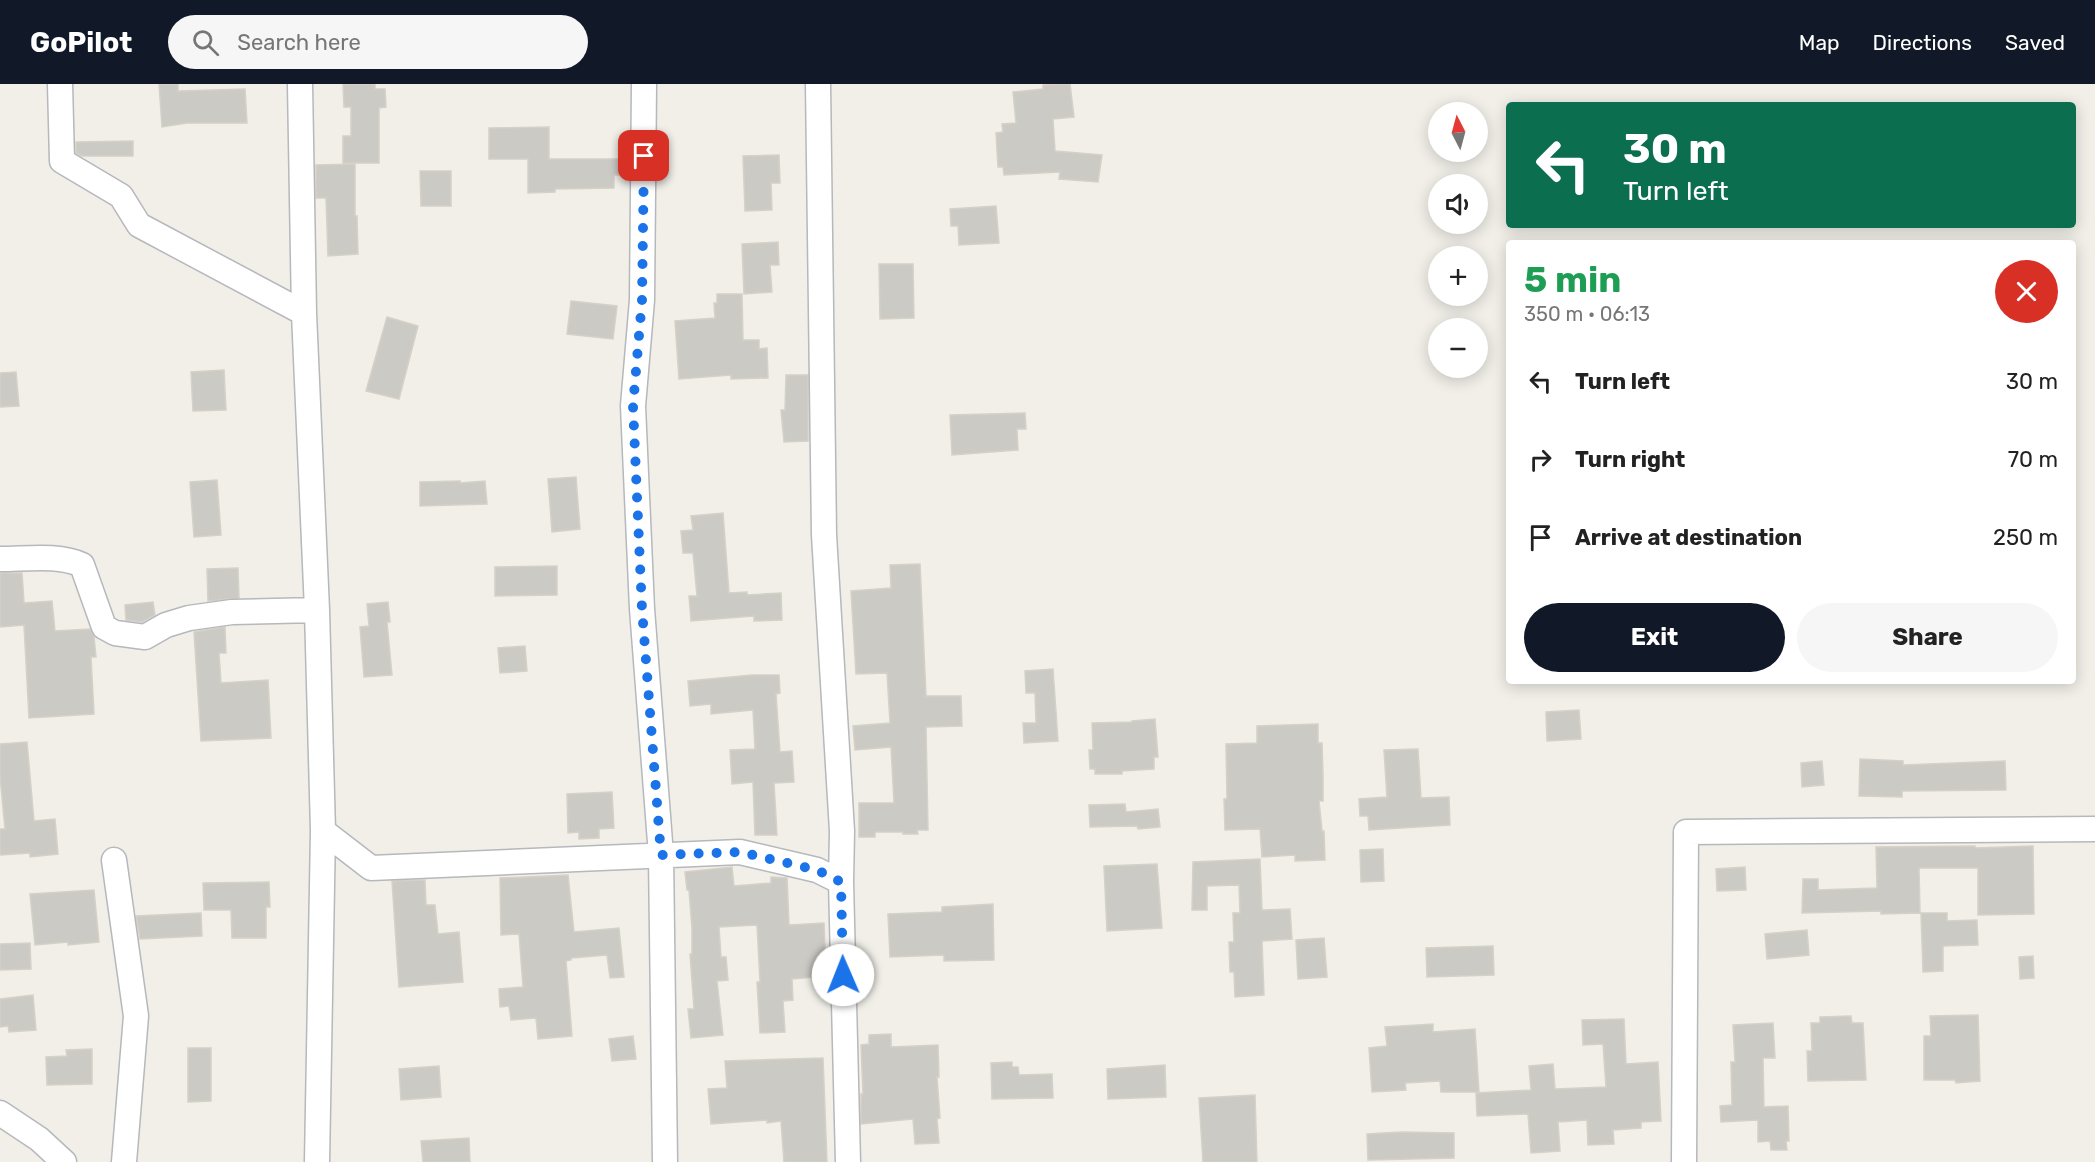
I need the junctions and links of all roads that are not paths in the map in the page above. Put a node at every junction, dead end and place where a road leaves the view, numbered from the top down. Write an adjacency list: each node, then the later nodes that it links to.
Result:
1 (60, 84): 5 (street)
2 (300, 84): 5 (street)
3 (644, 84): 10 (street)
4 (818, 84): 12 (street)
5 (304, 313): 7 (street)
6 (0, 559): 7 (street)
7 (317, 610): 9 (street)
8 (2095, 829): 19 (street)
9 (323, 831): 10 (street); 16 (street)
10 (661, 855): 12 (street); 17 (street)
11 (114, 860): 15 (street)
12 (841, 882): 18 (street)
13 (0, 1113): 14 (street)
14 (64, 1162)
15 (124, 1162)
16 (317, 1162)
17 (665, 1162)
18 (848, 1162)
19 (1684, 1162)

